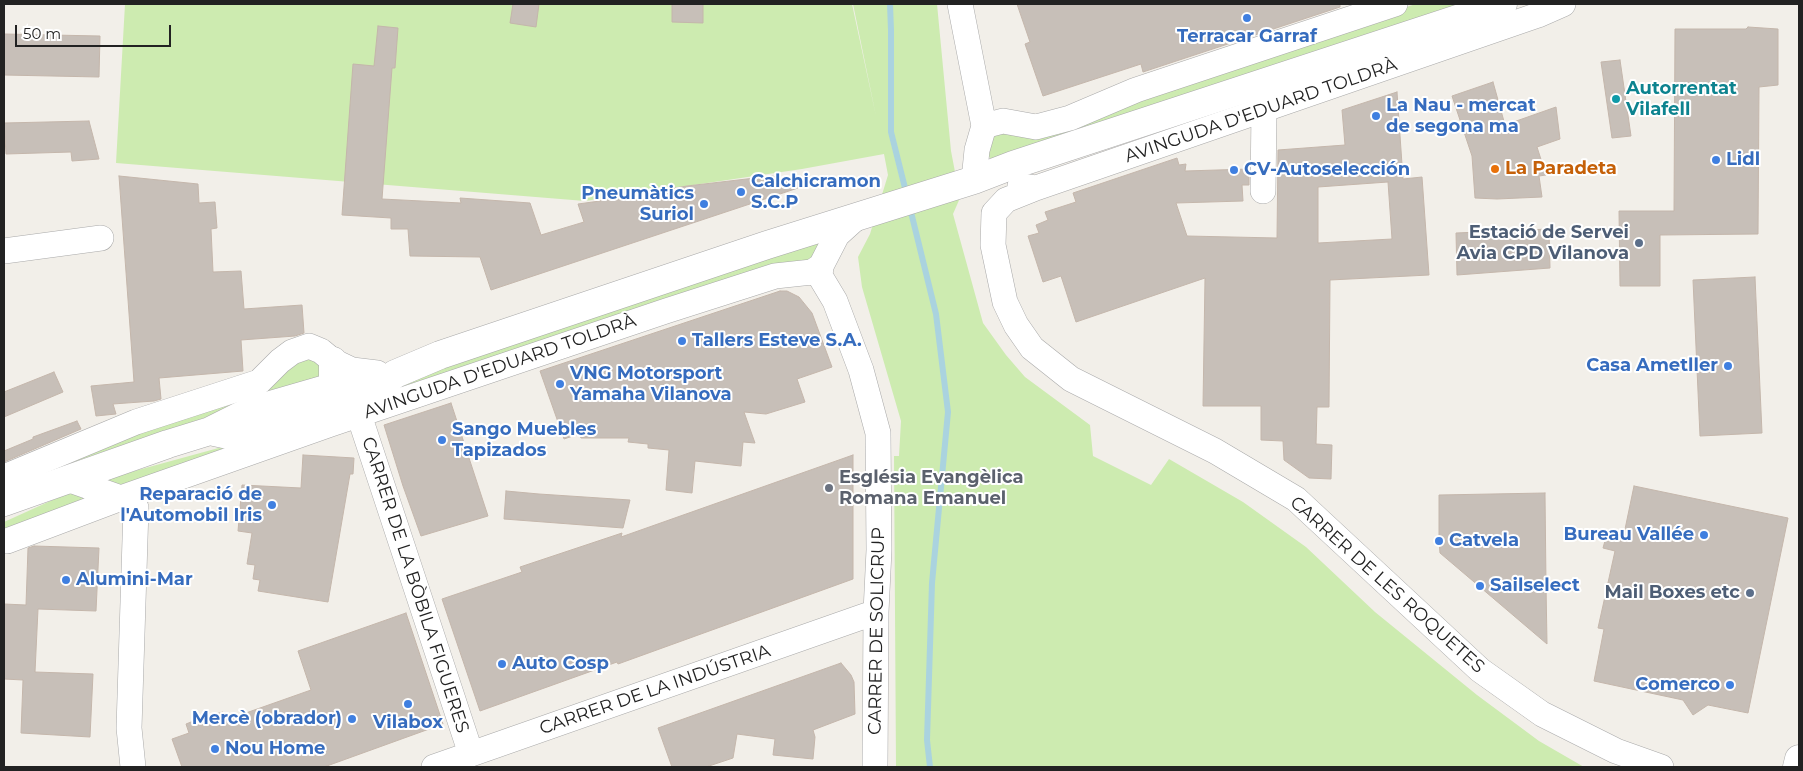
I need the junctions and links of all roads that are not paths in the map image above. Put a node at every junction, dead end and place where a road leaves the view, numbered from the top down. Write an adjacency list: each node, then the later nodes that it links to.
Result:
1 (960, 4): 6 (street)
2 (1395, 4): 6 (street)
3 (1503, 4): 7 (street, AVINGUDA D'EDUARD TOLDRÀ)
4 (1563, 4): 5 (street, AVINGUDA D'EDUARD TOLDRÀ)
5 (1264, 110): 8 (street, AVINGUDA D'EDUARD TOLDRÀ); 9 (street)
6 (984, 126): 7 (street)
7 (964, 182): 8 (street, AVINGUDA D'EDUARD TOLDRÀ); 10 (street, AVINGUDA D'EDUARD TOLDRÀ)
8 (1036, 188): 32 (street, CARRER DE LES ROQUETES)
9 (1263, 192)
10 (858, 216): 13 (street, AVINGUDA D'EDUARD TOLDRÀ); 15 (street, AVINGUDA D'EDUARD TOLDRÀ)
11 (101, 238): 12 (street)
12 (4, 251)
13 (821, 266): 17 (street, AVINGUDA D'EDUARD TOLDRÀ); 27 (street, CARRER DE SOLICRUP)
14 (333, 361): 15 (street, AVINGUDA D'EDUARD TOLDRÀ); 16 (street); 20 (street, AVINGUDA D'EDUARD TOLDRÀ)
15 (386, 373): 16 (street, AVINGUDA D'EDUARD TOLDRÀ); 18 (street, AVINGUDA D'EDUARD TOLDRÀ)
16 (333, 388): 18 (street); 19 (street, AVINGUDA D'EDUARD TOLDRÀ)
17 (359, 415): 23 (street, AVINGUDA D'EDUARD TOLDRÀ); 28 (street, CARRER DE LA BÒBILA FIGUERES)
18 (308, 416): 19 (street, AVINGUDA D'EDUARD TOLDRÀ)
19 (210, 431): 21 (street, AVINGUDA D'EDUARD TOLDRÀ)
20 (4, 477)
21 (67, 479): 22 (street, AVINGUDA D'EDUARD TOLDRÀ); 23 (street)
22 (35, 491): 24 (street, AVINGUDA D'EDUARD TOLDRÀ); 25 (street, AVINGUDA D'EDUARD TOLDRÀ)
23 (121, 498): 26 (street, AVINGUDA D'EDUARD TOLDRÀ); 29 (street)
24 (4, 502)
25 (4, 514)
26 (4, 541)
27 (876, 612): 28 (street, CARRER DE LA INDÚSTRIA); 31 (street, CARRER DE SOLICRUP)
28 (472, 754): 30 (street, CARRER DE LA INDÚSTRIA)
29 (133, 767)
30 (434, 767)
31 (875, 767)
32 (1661, 767)

